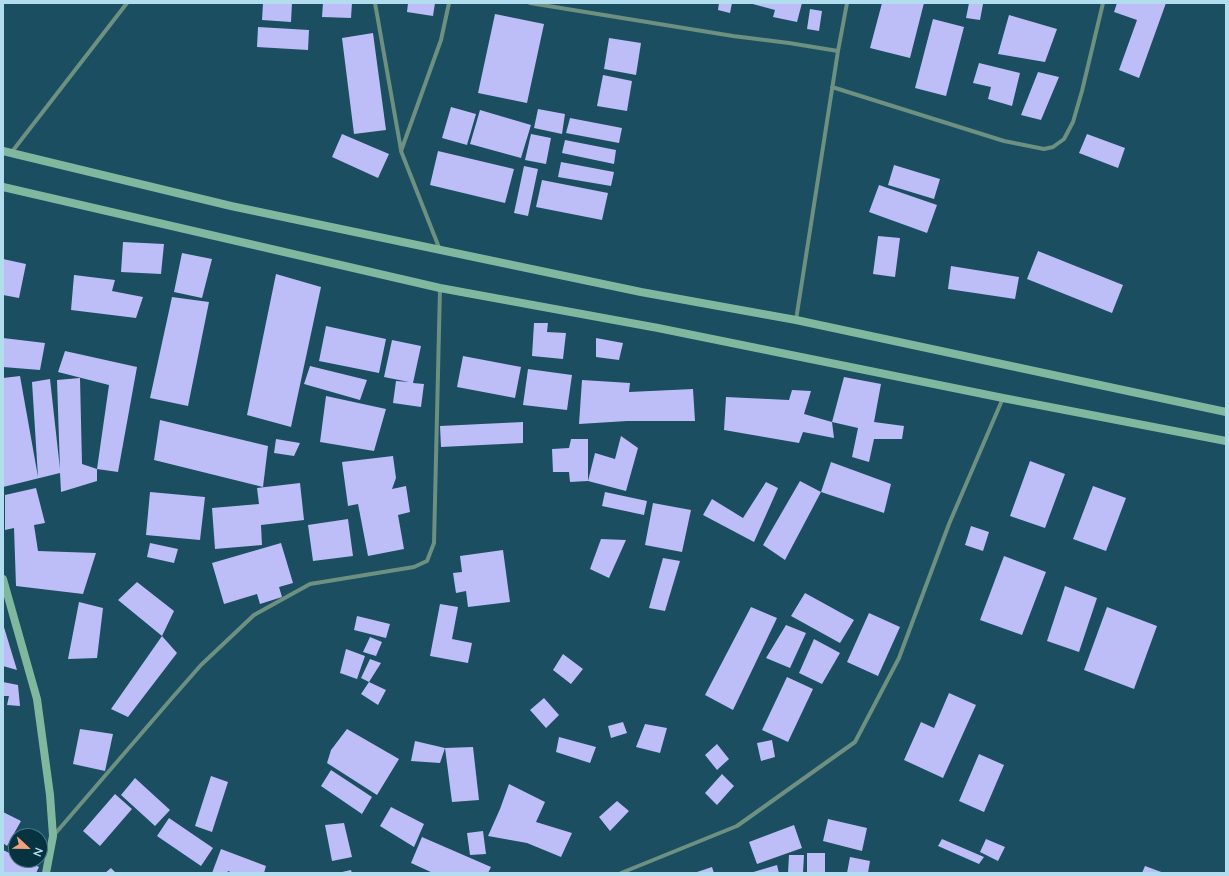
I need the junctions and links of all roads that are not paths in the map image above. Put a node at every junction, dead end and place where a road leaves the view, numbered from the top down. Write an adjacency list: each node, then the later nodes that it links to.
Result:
1 (127, 3): 10 (street)
2 (375, 3): 9 (street)
3 (449, 3): 9 (street)
4 (530, 3): 7 (street)
5 (847, 3): 7 (street)
6 (1103, 3): 8 (street)
7 (838, 51): 8 (street)
8 (832, 87): 14 (street)
9 (401, 151): 12 (street)
10 (7, 152): 12 (street)
11 (3, 187): 13 (street)
12 (440, 250): 14 (street)
13 (440, 288): 15 (street); 19 (street)
14 (796, 320): 16 (street)
15 (1002, 398): 17 (street); 21 (street)
16 (1226, 412)
17 (1226, 441)
18 (3, 579): 19 (street)
19 (53, 836): 20 (street)
20 (46, 873)
21 (621, 873)

